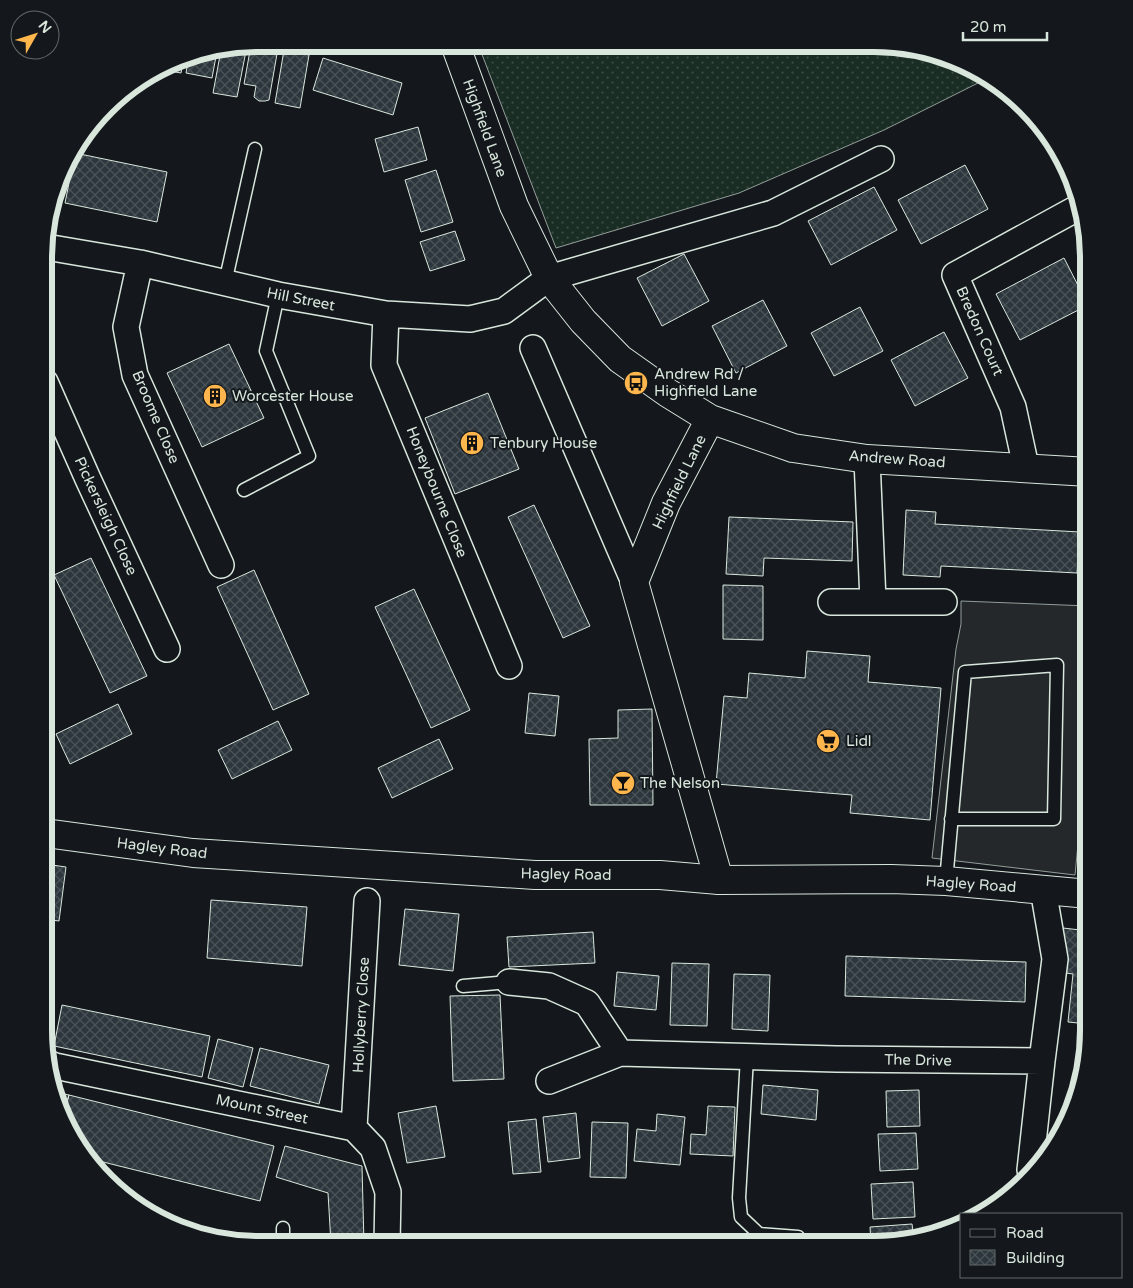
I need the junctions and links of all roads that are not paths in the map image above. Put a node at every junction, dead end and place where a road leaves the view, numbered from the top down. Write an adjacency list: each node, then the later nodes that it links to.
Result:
1 (458, 52): 7 (street, Highfield Lane)
2 (255, 149): 8 (lane)
3 (881, 159): 7 (street)
4 (1074, 210): 15 (street, Bredon Court)
5 (53, 248): 6 (street, Hill Street)
6 (140, 263): 8 (street, Hill Street); 18 (street, Broome Close)
7 (549, 278): 10 (street, Hill Street); 13 (street, Highfield Lane)
8 (225, 283): 9 (street, Hill Street)
9 (278, 295): 10 (street, Hill Street); 17 (lane)
10 (386, 314): 24 (street, Honeybourne Close)
11 (533, 348): 19 (street)
12 (52, 398): 23 (street, Pickersleigh Close)
13 (710, 420): 14 (street, Andrew Road); 19 (street, Highfield Lane)
14 (867, 459): 15 (street, Andrew Road); 20 (street)
15 (1026, 468): 16 (street, Andrew Road)
16 (1080, 471)
17 (244, 490)
18 (221, 565)
19 (634, 582): 27 (street)
20 (873, 601): 21 (street); 22 (street)
21 (831, 602)
22 (944, 602)
23 (167, 649)
24 (509, 666)
25 (951, 819): 25 (lane); 28 (lane)
26 (52, 834): 27 (street, Hagley Road)
27 (719, 880): 28 (street, Hagley Road)
28 (946, 881): 29 (street, Hagley Road)
29 (1044, 889): 30 (street, Hagley Road); 36 (street)
30 (1080, 893)
31 (367, 901): 39 (street, Hollyberry Close)
32 (509, 982): 33 (lane); 34 (street)
33 (464, 986)
34 (620, 1054): 35 (street, The Drive); 38 (street, The Drive)
35 (747, 1057): 36 (street, The Drive); 44 (lane)
36 (1042, 1061): 40 (street)
37 (55, 1066): 39 (street, Mount Street)
38 (549, 1081)
39 (354, 1128): 43 (street)
40 (1031, 1163)
41 (283, 1228): 42 (lane)
42 (283, 1236)
43 (387, 1236)
44 (785, 1236)

